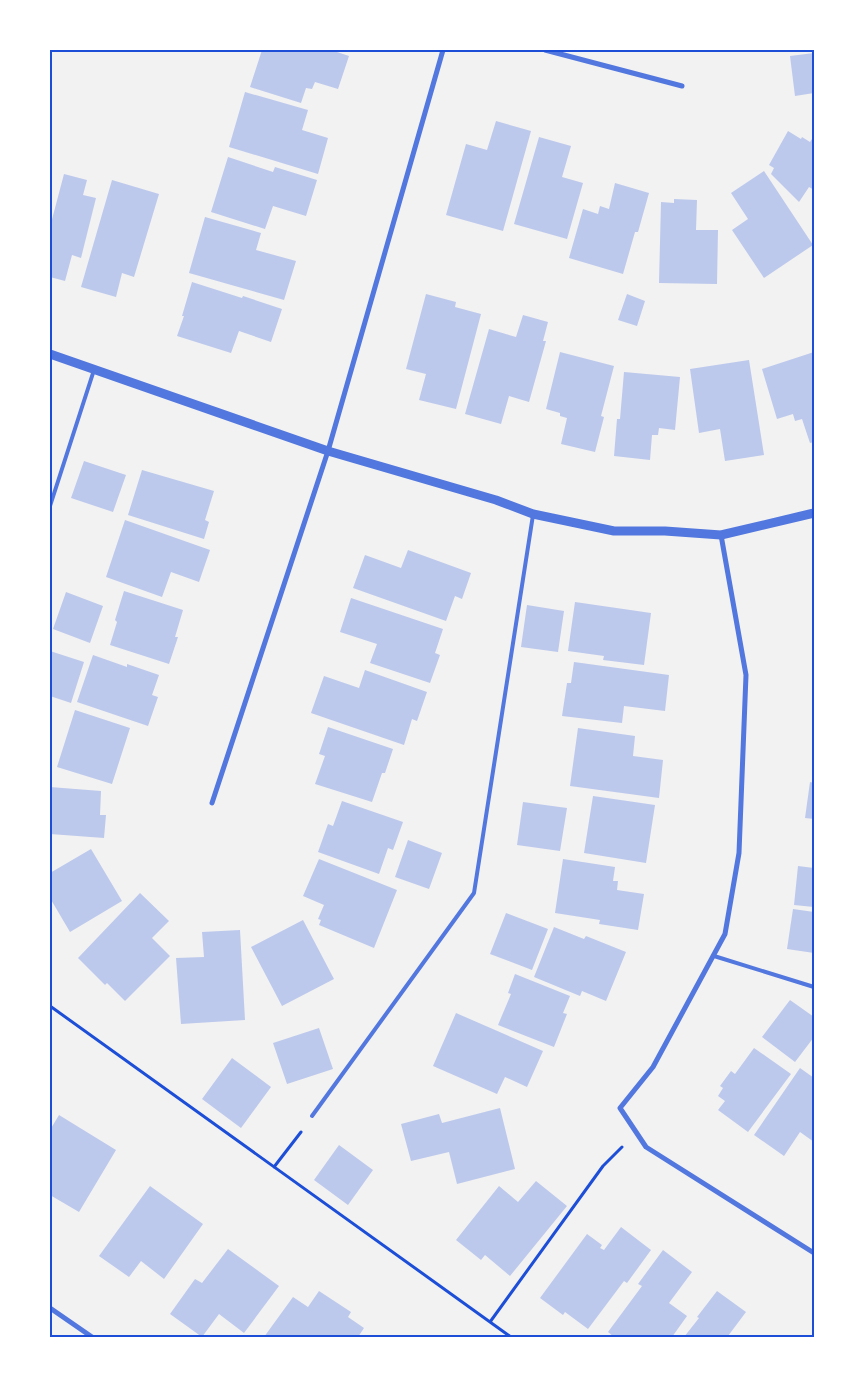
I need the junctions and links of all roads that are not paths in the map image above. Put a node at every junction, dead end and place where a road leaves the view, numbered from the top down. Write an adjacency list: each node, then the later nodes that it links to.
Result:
1 (443, 50): 6 (street)
2 (545, 50): 3 (street)
3 (682, 86)
4 (50, 354): 5 (street)
5 (94, 370): 6 (street); 7 (lane)
6 (328, 451): 8 (street); 11 (street)
7 (50, 506)
8 (533, 514): 10 (street); 14 (lane)
9 (814, 514): 10 (street)
10 (722, 535): 12 (street)
11 (212, 803)
12 (714, 956): 13 (lane); 15 (street)
13 (814, 987)
14 (312, 1116)
15 (814, 1253)
16 (50, 1308): 17 (street)
17 (92, 1337)

